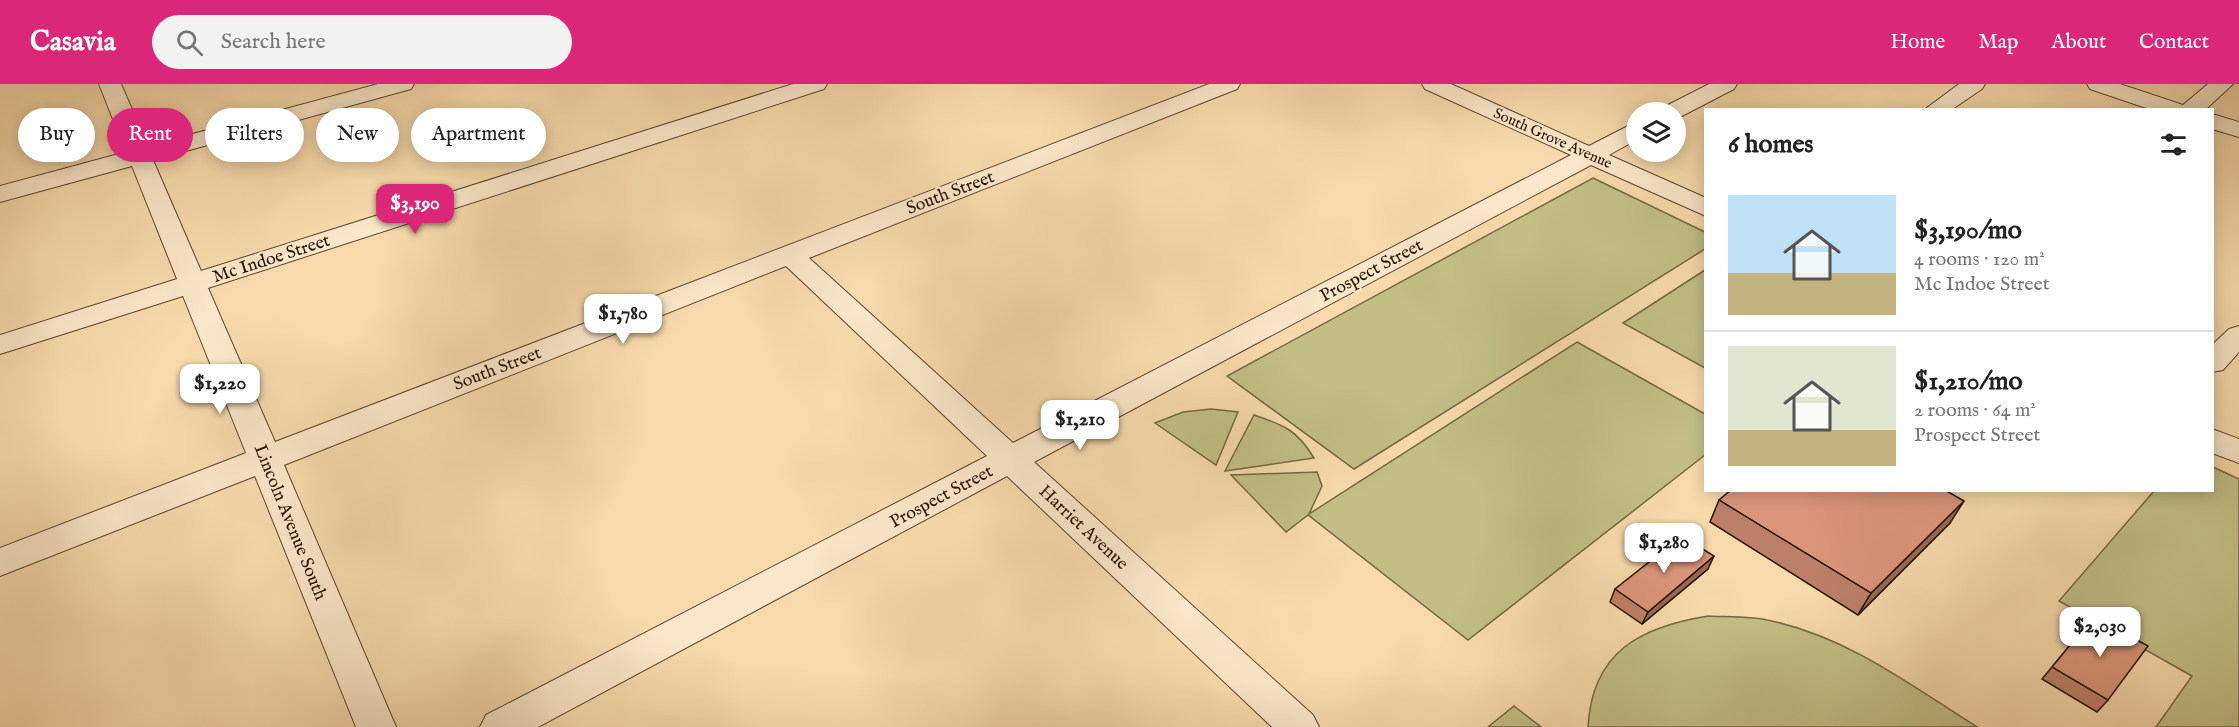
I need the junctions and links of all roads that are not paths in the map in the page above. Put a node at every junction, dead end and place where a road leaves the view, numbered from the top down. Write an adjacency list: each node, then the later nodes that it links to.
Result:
1 (110, 84): 11 (street, Lincoln Avenue South)
2 (403, 84): 18 (street)
3 (816, 84): 25 (street, Mc Indoe Street)
4 (1229, 84): 24 (street, South Street)
5 (1433, 84): 19 (street, South Grove Avenue)
6 (1726, 84): 10 (street)
7 (1974, 84): 12 (street)
8 (2098, 84): 13 (street)
9 (2222, 84): 14 (street)
10 (1686, 105)
11 (120, 108)
12 (1938, 108)
13 (2170, 108)
14 (2192, 108)
15 (2214, 122): 16 (street)
16 (2239, 130)
17 (1626, 136): 19 (street, Prospect Street)
18 (193, 141)
19 (1590, 155): 23 (street, South Grove Avenue); 32 (street, Prospect Street)
20 (118, 162): 22 (street)
21 (142, 162): 25 (street, Lincoln Avenue South)
22 (0, 194)
23 (1704, 207)
24 (790, 255): 31 (street, South Street); 32 (street, Harriet Avenue)
25 (193, 284): 27 (street, Mc Indoe Street); 31 (street, Lincoln Avenue South)
26 (2239, 335): 28 (street)
27 (0, 345)
28 (2214, 361)
29 (2214, 441): 30 (street)
30 (2239, 452)
31 (265, 459): 33 (street, South Street); 34 (street, Lincoln Avenue South)
32 (1011, 459): 35 (street, Prospect Street); 36 (street, Harriet Avenue)
33 (0, 561)
34 (376, 727)
35 (500, 727)
36 (1299, 727)

